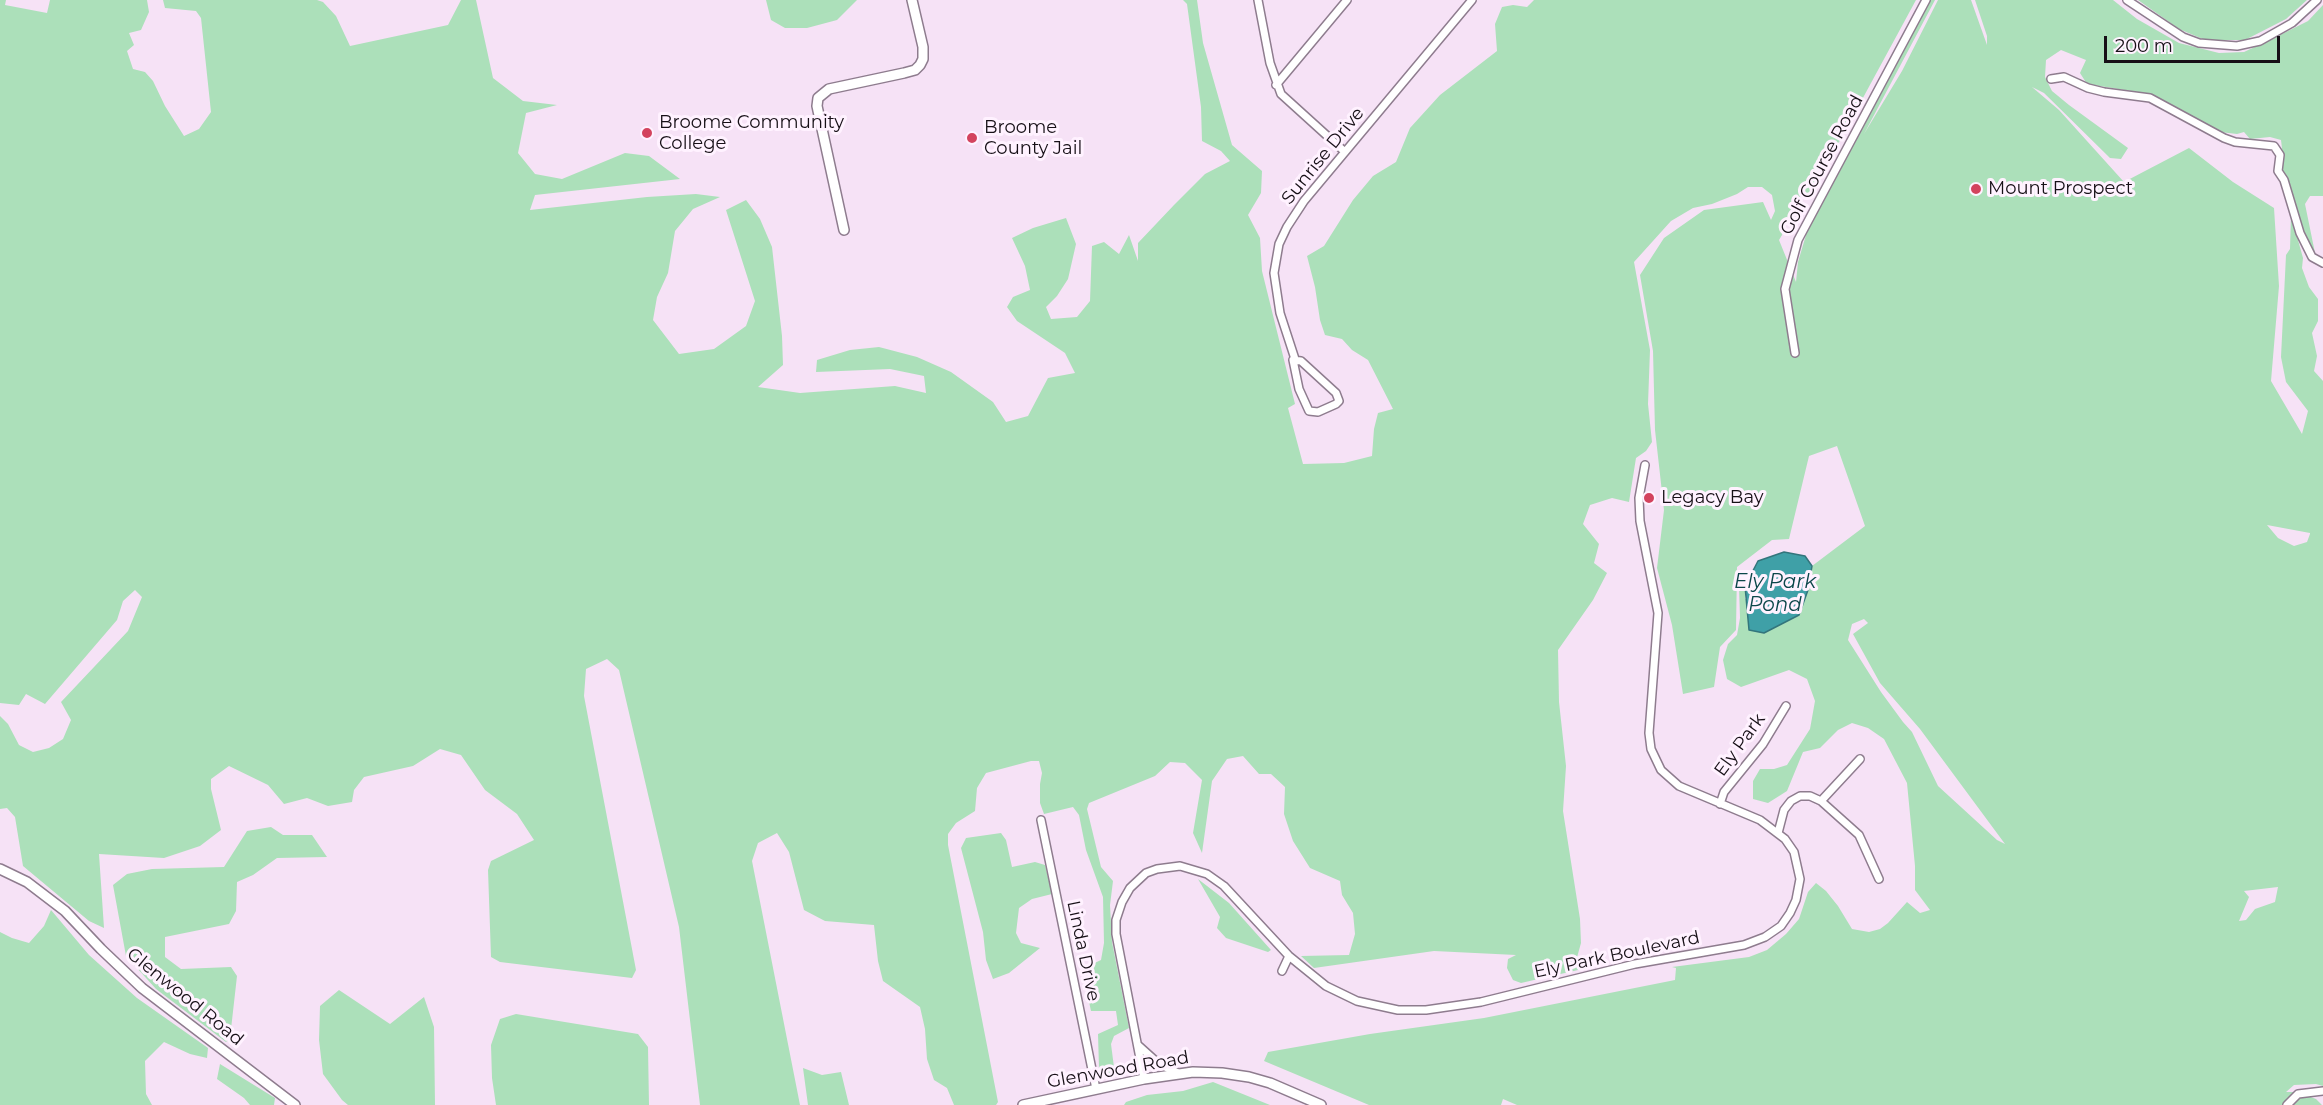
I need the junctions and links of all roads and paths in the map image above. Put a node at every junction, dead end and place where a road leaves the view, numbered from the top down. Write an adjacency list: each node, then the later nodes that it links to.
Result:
1 (912, 0): 11 (street)
2 (1258, 0): 9 (street)
3 (1347, 0): 9 (street)
4 (1472, 0): 10 (street, Sunrise Drive)
5 (1926, 0): 13 (street, Golf Course Road)
6 (2127, 0): 7 (street)
7 (2317, 0)
8 (2051, 79): 12 (street)
9 (1276, 85): 10 (street)
10 (1345, 152): 14 (street, Sunrise Drive)
11 (844, 230)
12 (2323, 263)
13 (1795, 353)
14 (1295, 359): 14 (street, Sunrise Drive)
15 (1645, 465): 19 (street, Ely Park Boulevard)
16 (1786, 706): 19 (street, Ely Park)
17 (1860, 759): 18 (street)
18 (1821, 801): 21 (street); 23 (street)
19 (1720, 804): 21 (street, Ely Park Boulevard)
20 (1041, 820): 29 (street, Linda Drive)
21 (1778, 833): 24 (street, Ely Park Boulevard)
22 (0, 869): 31 (street, Glenwood Road)
23 (1879, 879)
24 (1289, 956): 25 (street); 26 (street, Ely Park Boulevard)
25 (1282, 971)
26 (1138, 1046): 27 (street); 28 (street, Ely Park Boulevard)
27 (1178, 1073): 28 (street, Glenwood Road); 33 (street, Glenwood Road)
28 (1144, 1079): 29 (street, Glenwood Road)
29 (1096, 1089): 32 (street, Glenwood Road)
30 (2323, 1091): 34 (street)
31 (295, 1105)
32 (1023, 1105)
33 (1321, 1105)
34 (2287, 1105)

